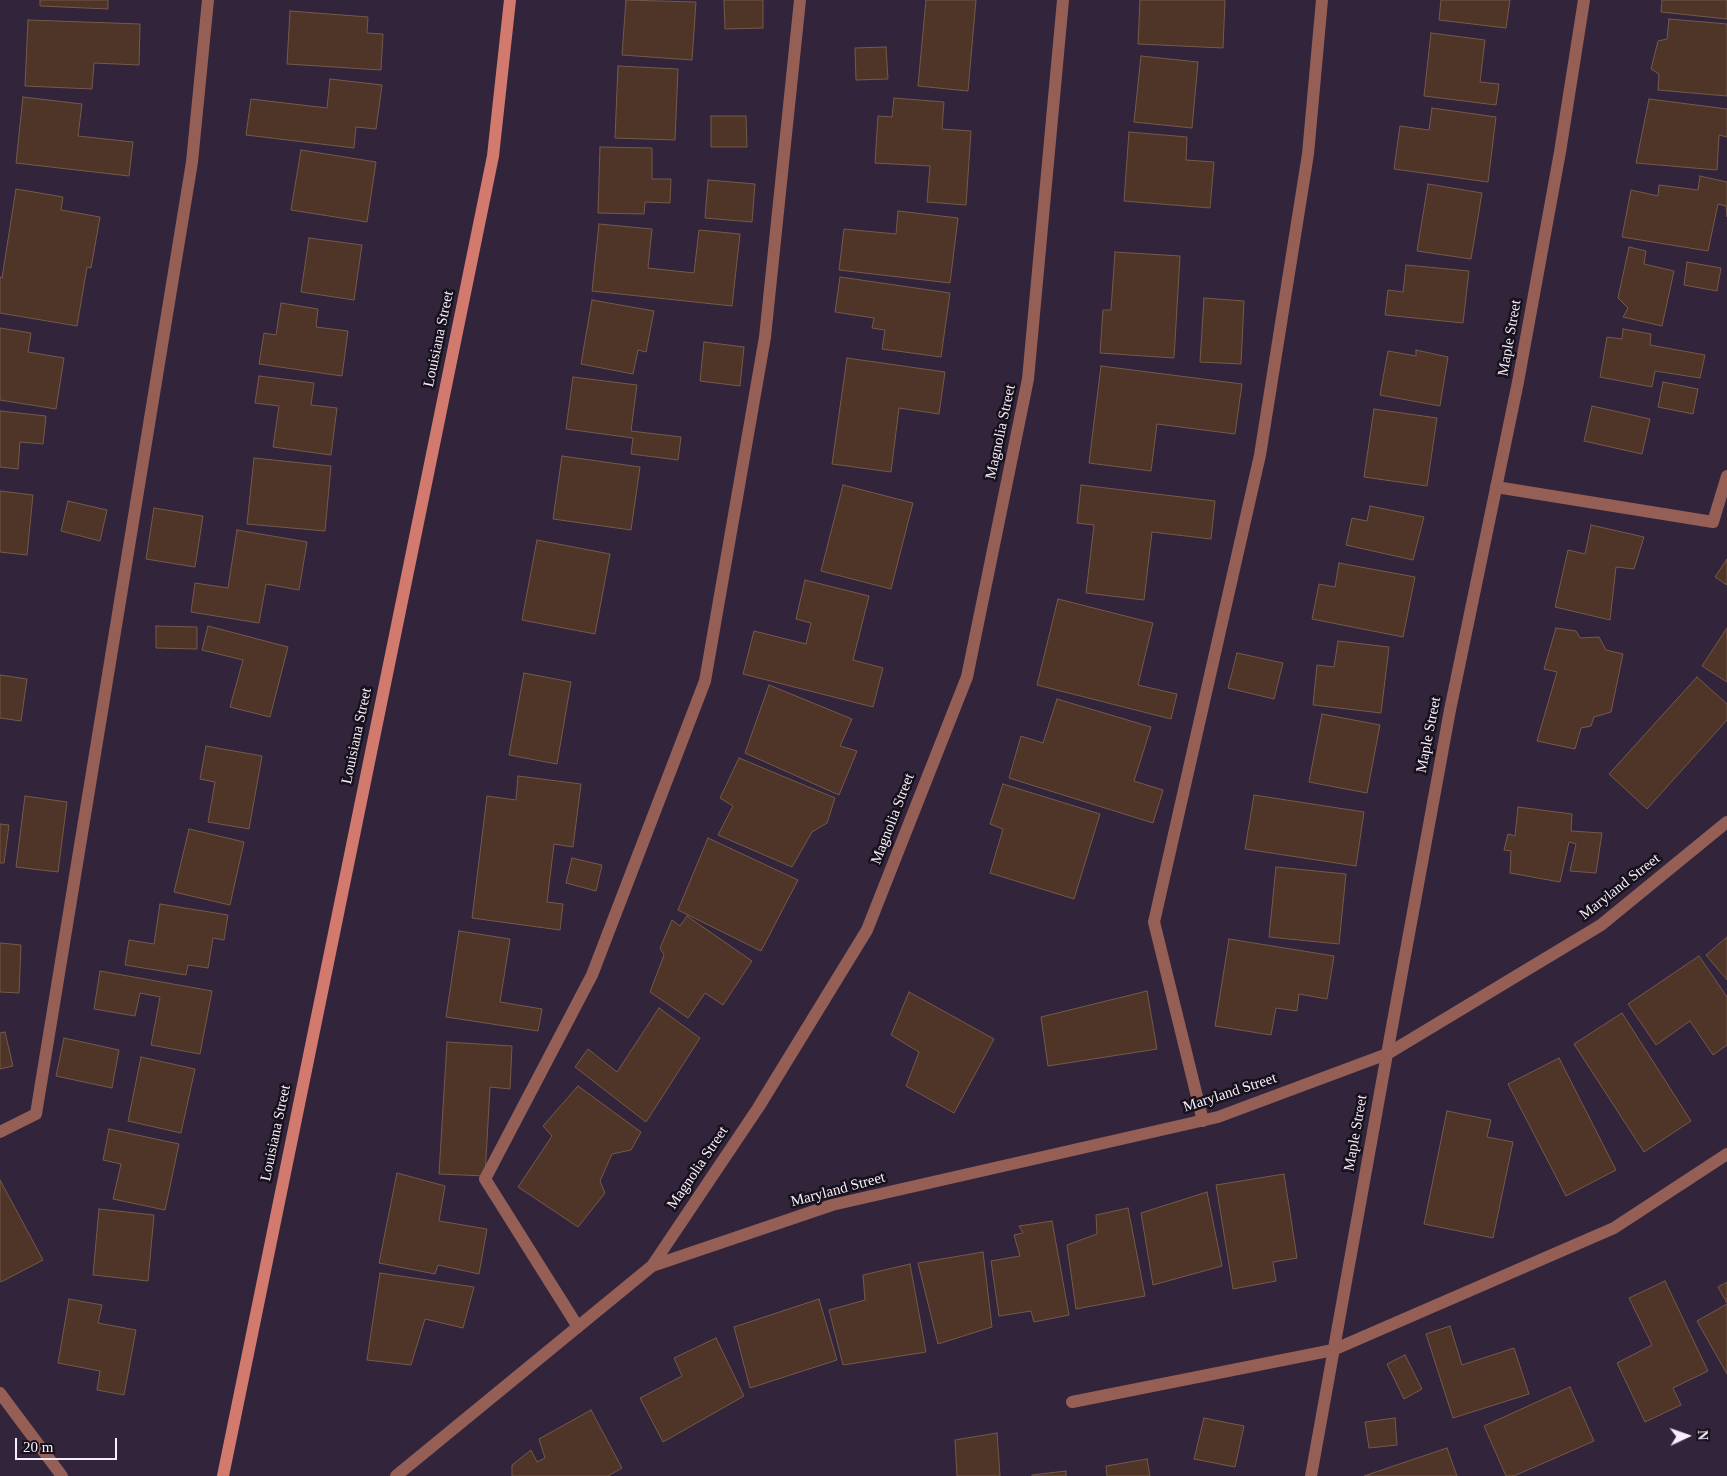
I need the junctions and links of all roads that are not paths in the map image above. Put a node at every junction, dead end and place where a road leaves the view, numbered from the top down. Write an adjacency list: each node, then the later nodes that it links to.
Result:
1 (208, 0): 12 (street)
2 (510, 0): 20 (street, Louisiana Street)
3 (800, 0): 15 (street)
4 (1063, 0): 14 (street, Magnolia Street)
5 (1322, 0): 11 (street)
6 (1584, 0): 8 (street, Maple Street)
7 (1727, 476): 8 (street)
8 (1496, 487): 10 (street, Maple Street)
9 (1727, 822): 10 (street, Maryland Street)
10 (1386, 1054): 11 (street, Maryland Street); 16 (street, Maple Street)
11 (1203, 1121): 14 (street, Maryland Street)
12 (0, 1132)
13 (1727, 1154): 16 (street)
14 (652, 1266): 15 (street, Magnolia Street)
15 (578, 1327): 21 (street, Magnolia Street)
16 (1333, 1350): 18 (street); 22 (street, Maple Street)
17 (0, 1393): 19 (street)
18 (1072, 1402)
19 (62, 1476)
20 (223, 1476)
21 (396, 1476)
22 (1311, 1476)

